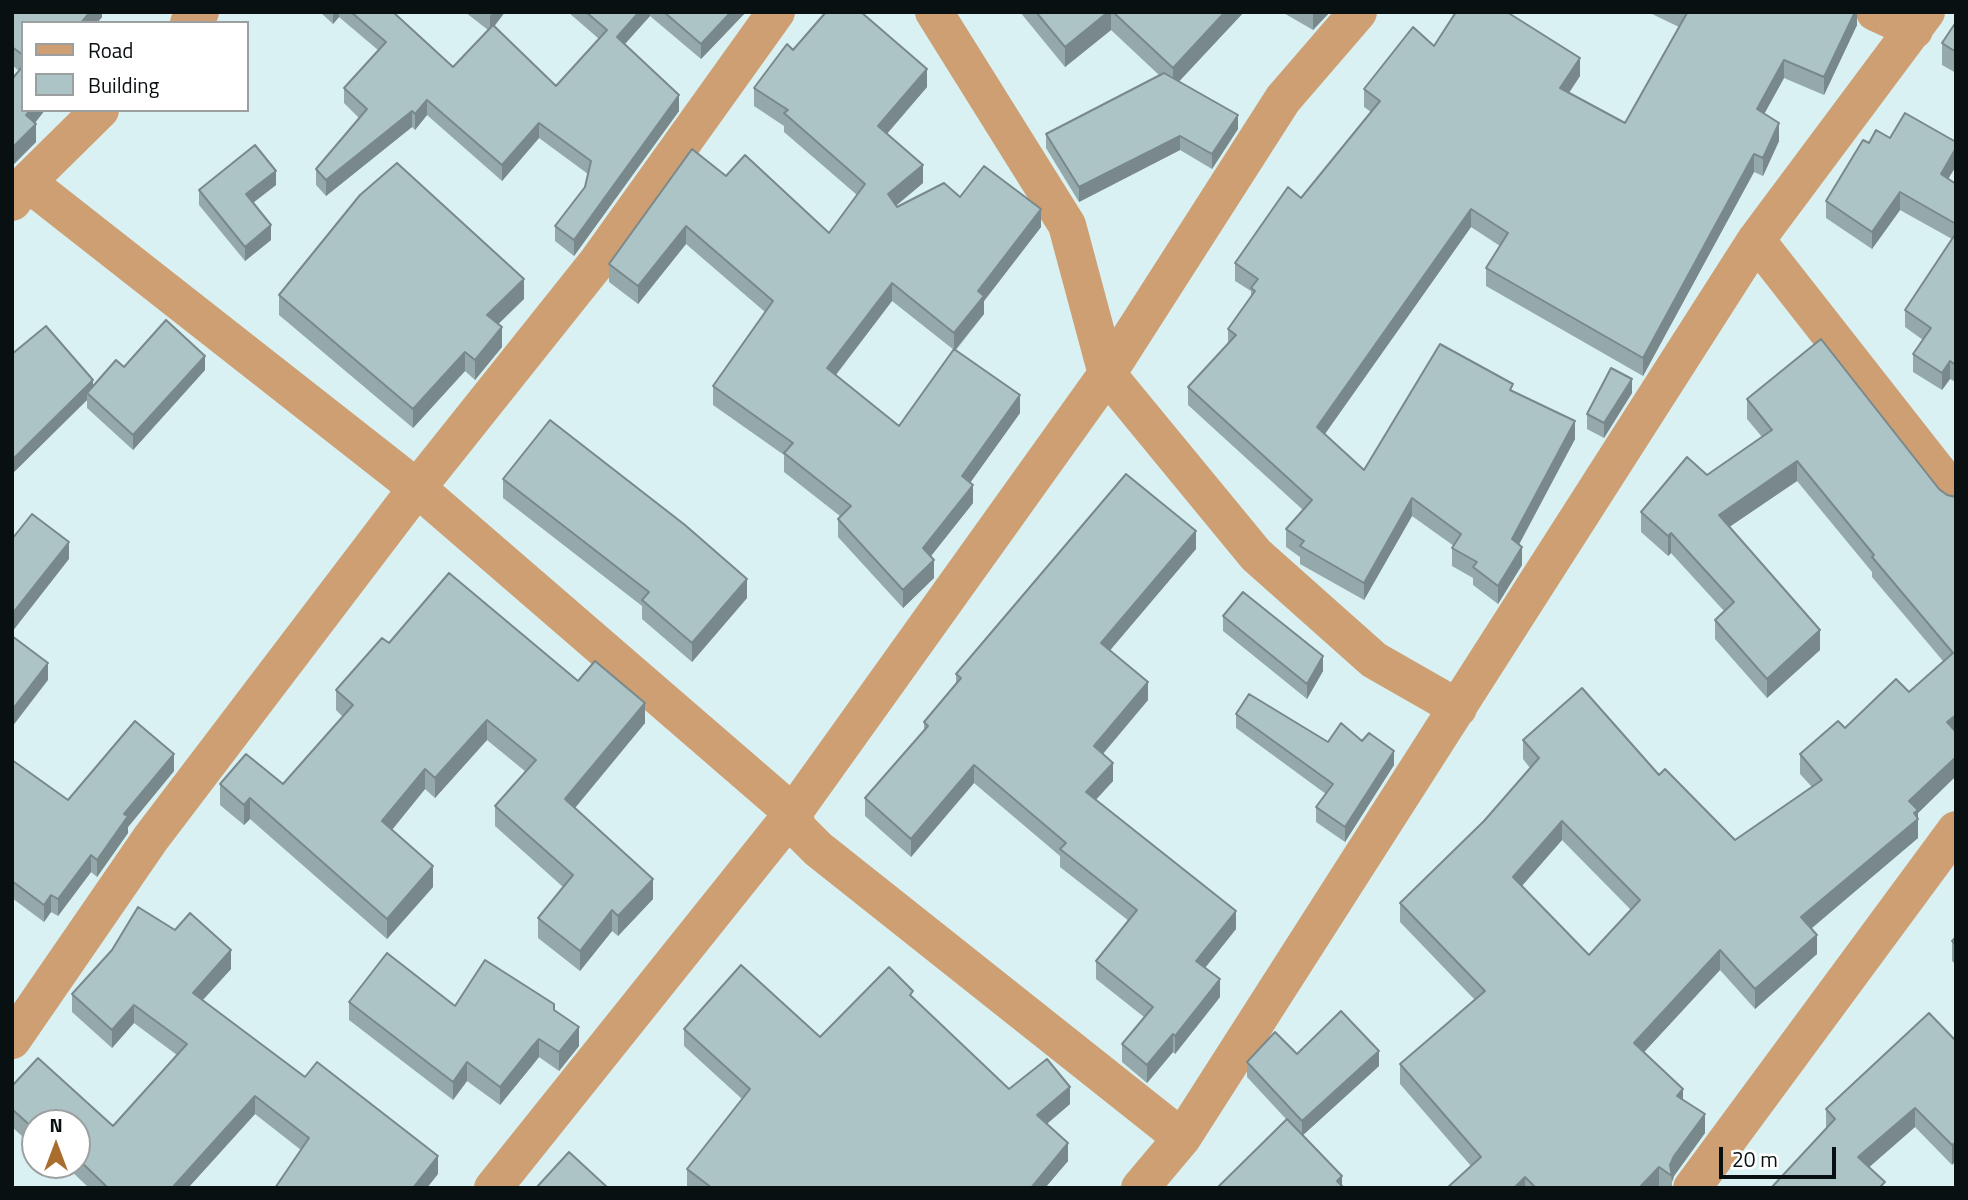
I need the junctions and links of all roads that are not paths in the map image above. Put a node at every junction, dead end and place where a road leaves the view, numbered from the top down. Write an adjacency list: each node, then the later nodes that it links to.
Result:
1 (776, 12): 10 (street)
2 (934, 12): 9 (street)
3 (1358, 12): 9 (street)
4 (1875, 12): 5 (street)
5 (1920, 21): 8 (street)
6 (98, 112): 7 (street)
7 (20, 192): 10 (street)
8 (1756, 240): 11 (street); 12 (street)
9 (1107, 374): 12 (street); 13 (street)
10 (417, 488): 13 (street); 15 (street)
11 (1956, 495)
12 (1458, 708): 16 (street)
13 (793, 813): 16 (street); 17 (street)
14 (1956, 830): 19 (street)
15 (12, 1040)
16 (1182, 1138): 18 (street)
17 (493, 1188)
18 (1140, 1188)
19 (1692, 1188)

